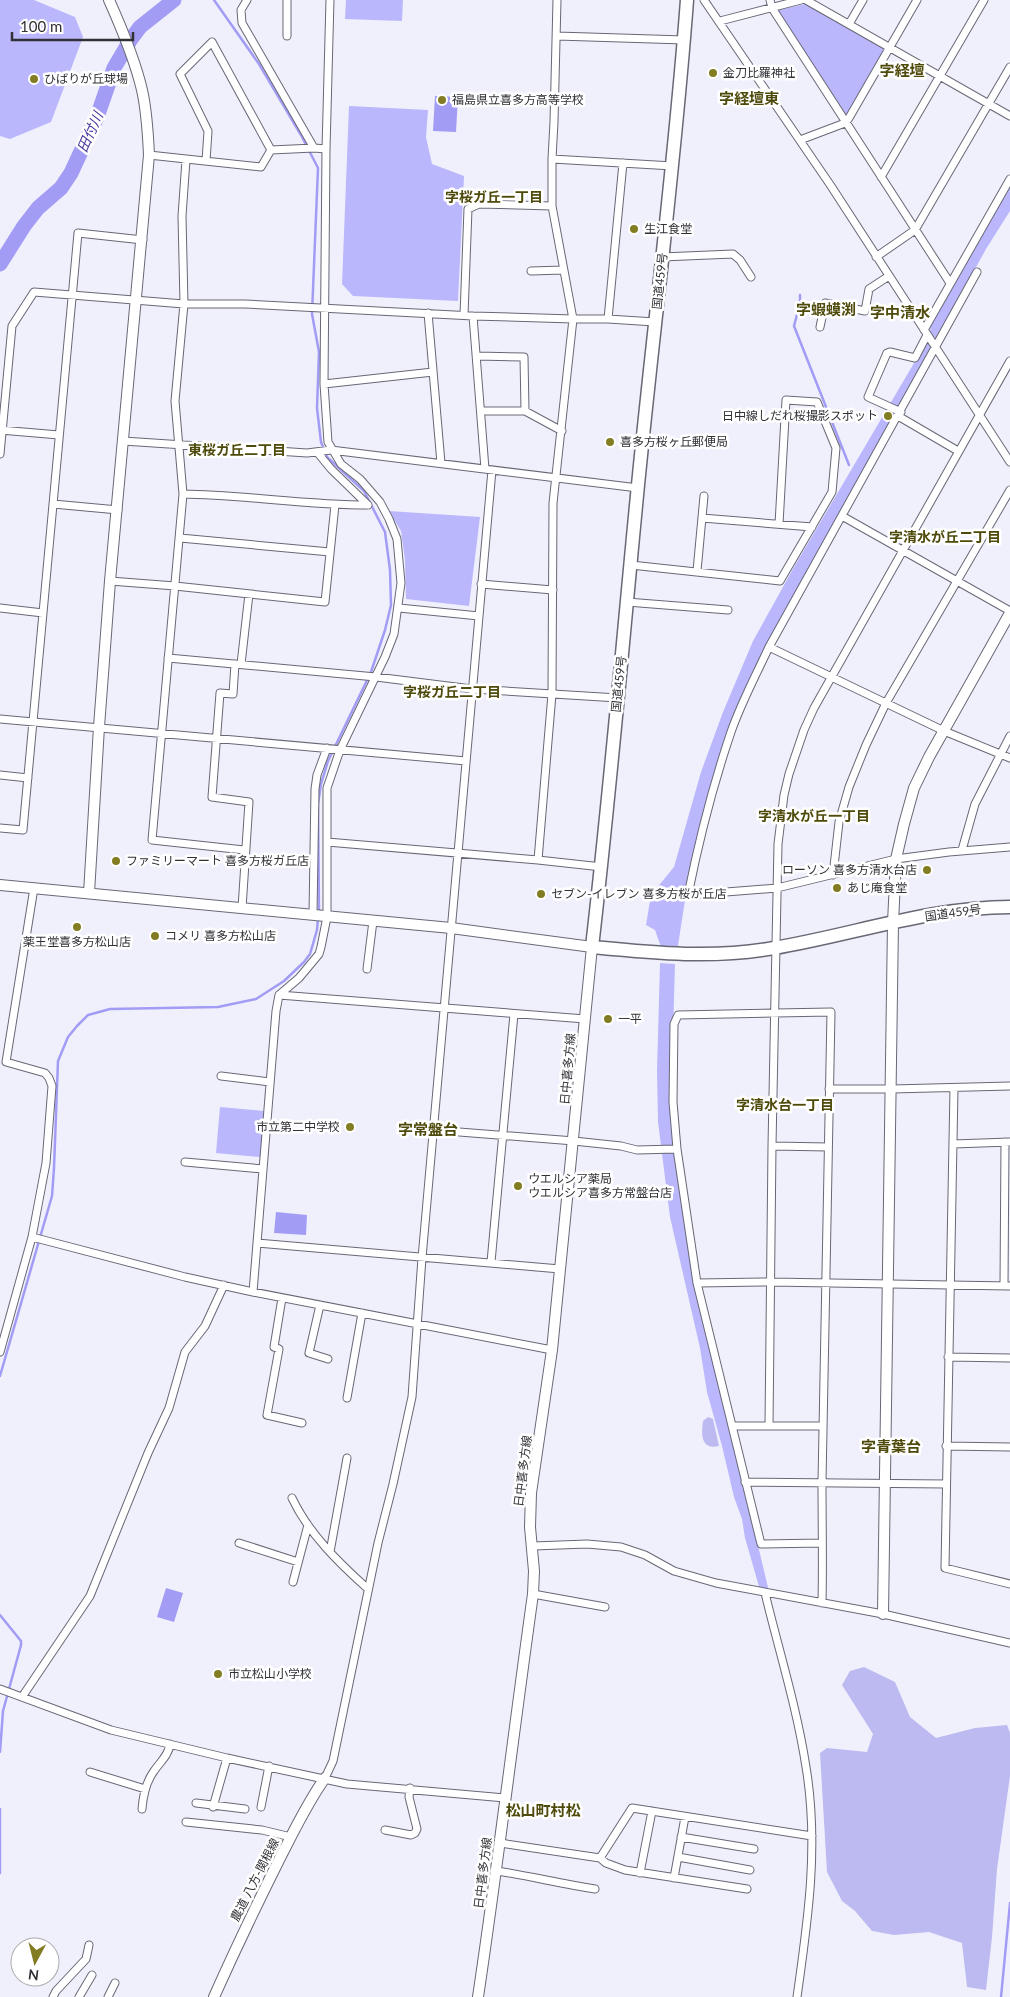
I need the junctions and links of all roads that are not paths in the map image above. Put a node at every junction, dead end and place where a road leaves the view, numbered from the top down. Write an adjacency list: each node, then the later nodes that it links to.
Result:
1 (109, 0): 29 (street)
2 (247, 0): 26 (street)
3 (287, 0): 16 (street)
4 (330, 0): 27 (street)
5 (557, 0): 17 (street)
6 (687, 0): 18 (highway, 国道459号)
7 (704, 0): 14 (street)
8 (801, 0): 13 (street)
9 (806, 0): 15 (street)
10 (863, 0): 15 (street)
11 (917, 0): 19 (street)
12 (984, 0): 21 (street)
13 (771, 4): 14 (street); 24 (street)
14 (720, 21): 25 (street)
15 (849, 24): 19 (street)
16 (287, 36)
17 (557, 36): 18 (street); 31 (street)
18 (684, 40): 34 (highway, 国道459号)
19 (890, 48): 21 (street); 24 (street)
20 (1010, 67): 22 (street)
21 (941, 77): 22 (street); 35 (street)
22 (989, 104): 23 (street); 38 (street)
23 (1010, 116)
24 (845, 123): 25 (street); 35 (street)
25 (800, 140): 41 (street)
26 (314, 148): 27 (street); 28 (street)
27 (326, 149): 51 (street)
28 (271, 150): 32 (street); 32 (street)
29 (149, 155): 30 (street); 39 (street)
30 (186, 160): 32 (street); 50 (street)
31 (552, 160): 33 (street); 37 (street)
32 (206, 161)
33 (623, 163): 34 (street); 55 (street)
34 (672, 166): 40 (highway, 国道459号)
35 (881, 177): 38 (street)
36 (1010, 179): 47 (street)
37 (552, 206): 42 (street); 53 (street)
38 (915, 230): 41 (street); 47 (street)
39 (143, 240): 48 (street); 49 (street)
40 (662, 257): 46 (street); 57 (highway, 国道459号)
41 (876, 257): 45 (street)
42 (563, 270): 43 (street); 56 (street)
43 (531, 271)
44 (977, 272): 60 (street)
45 (888, 276): 58 (street); 59 (street)
46 (751, 277)
47 (950, 283): 59 (street)
48 (71, 294): 49 (street); 69 (street); 71 (street)
49 (136, 299): 50 (street); 72 (street)
50 (184, 304): 51 (street); 73 (street)
51 (326, 308): 52 (street); 64 (street)
52 (428, 313): 53 (street); 63 (street)
53 (464, 315): 54 (street)
54 (473, 316): 56 (street); 61 (street)
55 (608, 318): 56 (street); 57 (street)
56 (574, 320): 70 (street)
57 (655, 322): 82 (highway, 国道459号)
58 (820, 327)
59 (925, 332): 60 (street); 67 (street)
60 (935, 347): 67 (street); 68 (street)
61 (476, 356): 65 (street); 66 (street)
62 (1010, 361): 68 (street)
63 (433, 372): 64 (street); 79 (street)
64 (324, 384): 74 (street)
65 (481, 411): 66 (street); 80 (street)
66 (524, 411): 70 (street)
67 (899, 414): 75 (street); 89 (street)
68 (979, 414): 75 (street); 78 (street)
69 (1, 430): 71 (street); 77 (street)
70 (562, 431): 81 (street)
71 (59, 436): 86 (street)
72 (123, 442): 73 (street); 88 (street)
73 (178, 444): 76 (street); 84 (street)
74 (330, 450): 76 (street); 79 (street); 106 (street)
75 (958, 451): 94 (street)
76 (316, 452): 87 (street)
77 (0, 454)
78 (1010, 462)
79 (441, 463): 80 (street)
80 (489, 469): 81 (street); 100 (street)
81 (556, 478): 82 (street); 102 (street)
82 (638, 488): 96 (highway, 国道459号)
83 (1010, 490): 99 (street)
84 (183, 494): 87 (street); 93 (street)
85 (704, 496): 90 (street)
86 (53, 504): 88 (street); 109 (street)
87 (335, 505): 95 (street)
88 (118, 510): 98 (street)
89 (842, 516): 94 (street); 111 (street)
90 (702, 518): 91 (street); 97 (street)
91 (779, 524): 92 (street); 92 (street)
92 (812, 527): 97 (street)
93 (180, 538): 95 (street); 101 (street)
94 (903, 550): 99 (street); 114 (street)
95 (330, 552): 103 (street)
96 (631, 565): 97 (street); 104 (highway, 国道459号)
97 (696, 571)
98 (110, 581): 101 (street); 122 (street)
99 (958, 581): 108 (street); 119 (street)
100 (482, 584): 102 (street); 110 (street)
101 (175, 586): 103 (street); 112 (street)
102 (553, 590): 117 (street)
103 (248, 594): 113 (street)
104 (628, 602): 107 (street); 118 (highway, 国道459号)
105 (0, 608): 109 (street)
106 (399, 608): 110 (street); 115 (street)
107 (728, 610)
108 (1010, 612): 123 (street)
109 (43, 613): 121 (street)
110 (478, 616): 116 (street)
111 (769, 648): 114 (street); 146 (street)
112 (168, 658): 113 (street); 124 (street)
113 (238, 664): 115 (street); 126 (street)
114 (831, 676): 119 (street); 146 (street)
115 (376, 677): 116 (street); 128 (street)
116 (472, 689): 117 (street); 131 (street)
117 (552, 694): 118 (street); 141 (street)
118 (618, 698): 142 (highway, 国道459号)
119 (886, 703): 123 (street); 143 (street)
120 (0, 719): 121 (street)
121 (33, 722): 122 (street); 133 (street)
122 (99, 727): 124 (street); 147 (street)
123 (944, 731): 129 (street); 140 (street)
124 (162, 733): 126 (street); 137 (street)
125 (1010, 736): 129 (street)
126 (216, 739): 127 (street); 137 (street)
127 (327, 748): 128 (street); 150 (street)
128 (340, 750): 131 (street); 135 (street)
129 (1000, 754): 130 (street); 138 (street)
130 (1010, 758)
131 (466, 761): 139 (street)
132 (0, 775): 133 (street)
133 (28, 778): 134 (street)
134 (0, 828)
135 (327, 842): 139 (street); 151 (street)
136 (1010, 847): 138 (street)
137 (244, 850): 149 (street)
138 (962, 850): 140 (street)
139 (458, 853): 141 (street); 154 (street)
140 (896, 859): 143 (street); 153 (street)
141 (538, 860): 142 (street)
142 (602, 867): 155 (highway, 国道459号)
143 (833, 874): 146 (street)
144 (0, 885): 145 (street)
145 (34, 888): 147 (street); 179 (street)
146 (777, 888): 156 (street)
147 (89, 893): 149 (street)
148 (1010, 907): 153 (highway, 国道459号)
149 (242, 908): 150 (street)
150 (312, 914): 151 (street)
151 (327, 917): 152 (street); 158 (street)
152 (373, 921): 154 (street); 157 (street)
153 (893, 923): 156 (highway, 国道459号); 168 (street)
154 (451, 928): 155 (street); 159 (street)
155 (592, 947): 156 (highway, 国道459号); 162 (street, 日中喜多方線)
156 (775, 948): 160 (street)
157 (367, 969)
158 (279, 995): 159 (street); 164 (street)
159 (445, 1009): 161 (street); 169 (street)
160 (775, 1013): 167 (street); 174 (street); 176 (street)
161 (514, 1014): 162 (street); 170 (street)
162 (585, 1019): 171 (street, 日中喜多方線)
163 (221, 1076): 164 (street)
164 (270, 1082): 178 (street)
165 (1010, 1086): 166 (street)
166 (954, 1088): 168 (street); 173 (street)
167 (829, 1089): 168 (street); 175 (street)
168 (892, 1090): 187 (street)
169 (434, 1130): 170 (street); 181 (street)
170 (502, 1135): 171 (street); 182 (street)
171 (574, 1141): 176 (street); 183 (street, 日中喜多方線)
172 (1008, 1142): 173 (street); 190 (street)
173 (953, 1144): 189 (street)
174 (772, 1146): 175 (street); 184 (street)
175 (828, 1147): 186 (street)
176 (676, 1149): 185 (street)
177 (185, 1162): 178 (street)
178 (263, 1168): 180 (street)
179 (32, 1237): 188 (street); 197 (street)
180 (257, 1244): 181 (street); 191 (street)
181 (422, 1258): 182 (street); 195 (street)
182 (491, 1262): 183 (street)
183 (560, 1269): 196 (street, 日中喜多方線)
184 (771, 1282): 185 (street); 186 (street); 204 (street)
185 (697, 1283): 203 (street)
186 (827, 1283): 187 (street); 205 (street)
187 (889, 1283): 189 (street); 211 (street)
188 (224, 1285): 191 (street); 230 (street)
189 (950, 1285): 190 (street); 198 (street)
190 (1007, 1286)
191 (253, 1292): 192 (street)
192 (282, 1298): 193 (street); 202 (street)
193 (320, 1305): 194 (street); 200 (street)
194 (362, 1313): 195 (street); 201 (street)
195 (418, 1324): 196 (street); 222 (street)
196 (552, 1350): 217 (street, 日中喜多方線)
197 (0, 1352)
198 (948, 1357): 199 (street); 206 (street)
199 (1010, 1358)
200 (328, 1359)
201 (347, 1398)
202 (302, 1423)
203 (732, 1426): 204 (street); 209 (street)
204 (768, 1426): 205 (street)
205 (823, 1426): 210 (street)
206 (946, 1446): 207 (street); 212 (street)
207 (1010, 1447)
208 (347, 1458): 218 (street)
209 (745, 1482): 210 (street); 216 (street)
210 (822, 1482): 211 (street); 216 (street)
211 (884, 1483): 212 (street); 227 (street)
212 (946, 1484): 221 (street)
213 (292, 1498): 214 (street)
214 (308, 1525): 218 (street); 219 (street)
215 (239, 1543): 219 (street)
216 (822, 1543): 225 (street)
217 (532, 1546): 223 (street); 224 (street, 日中喜多方線)
218 (330, 1552): 222 (street)
219 (298, 1562): 220 (street)
220 (293, 1582)
221 (1010, 1584)
222 (368, 1589): 235 (street)
223 (765, 1593): 225 (street); 248 (street)
224 (533, 1594): 226 (street); 238 (street, 日中喜多方線)
225 (822, 1604): 227 (street)
226 (605, 1607)
227 (883, 1614): 228 (street)
228 (1010, 1643)
229 (0, 1689): 230 (street)
230 (22, 1697): 231 (street)
231 (170, 1744): 232 (street); 237 (street)
232 (227, 1758): 233 (street); 240 (street)
233 (269, 1766): 235 (street); 241 (street)
234 (90, 1772): 237 (street)
235 (326, 1778): 236 (street); 249 (street, 農道 八方-関根線)
236 (410, 1788): 238 (street); 247 (street)
237 (146, 1789): 242 (street)
238 (505, 1798): 251 (street, 日中喜多方線)
239 (196, 1803): 240 (street)
240 (213, 1807): 243 (street)
241 (261, 1807)
242 (142, 1809)
243 (244, 1810)
244 (652, 1811): 245 (street); 254 (street); 257 (street)
245 (685, 1817): 248 (street); 250 (street)
246 (186, 1822): 249 (street)
247 (385, 1830)
248 (812, 1836): 269 (street)
249 (291, 1837): 267 (street, 農道 八方-関根線)
250 (681, 1837): 252 (street); 253 (street)
251 (500, 1843): 254 (street); 256 (street, 日中喜多方線)
252 (754, 1850)
253 (678, 1857): 255 (street); 258 (street)
254 (600, 1858): 257 (street)
255 (750, 1870)
256 (497, 1872): 259 (street); 268 (street, 日中喜多方線)
257 (640, 1872): 258 (street)
258 (674, 1878): 260 (street)
259 (595, 1888)
260 (747, 1889)
261 (89, 1945): 264 (street)
262 (92, 1975): 265 (street)
263 (115, 1983): 266 (street)
264 (53, 1997)
265 (79, 1997)
266 (108, 1997)
267 (214, 1997)
268 (478, 1997)
269 (798, 1997)

